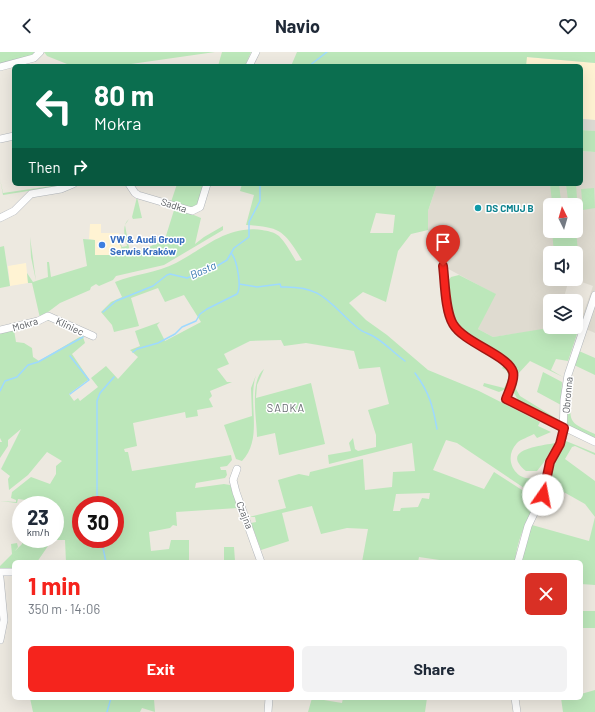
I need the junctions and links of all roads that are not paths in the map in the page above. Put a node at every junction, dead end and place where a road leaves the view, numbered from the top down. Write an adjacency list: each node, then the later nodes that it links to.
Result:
1 (40, 52): 4 (street)
2 (256, 52): 3 (street)
3 (250, 64)
4 (0, 67)
5 (12, 136): 6 (street)
6 (0, 138)
7 (68, 186): 10 (street)
8 (130, 186): 9 (street, Sadka)
9 (206, 186)
10 (0, 218)
11 (443, 266): 16 (street)
12 (595, 295): 16 (street, Obronna)
13 (48, 316): 14 (street, Mokra); 15 (street, Kliniec)
14 (0, 330)
15 (93, 336)
16 (564, 428): 17 (street); 20 (street, Obronna)
17 (595, 442)
18 (237, 469): 19 (street, Czajna)
19 (260, 560)
20 (519, 560)
21 (0, 572): 22 (street)
22 (12, 572)
23 (0, 578): 24 (street)
24 (0, 640)
25 (269, 700): 27 (street)
26 (515, 700): 28 (street)
27 (268, 712)
28 (517, 712)

